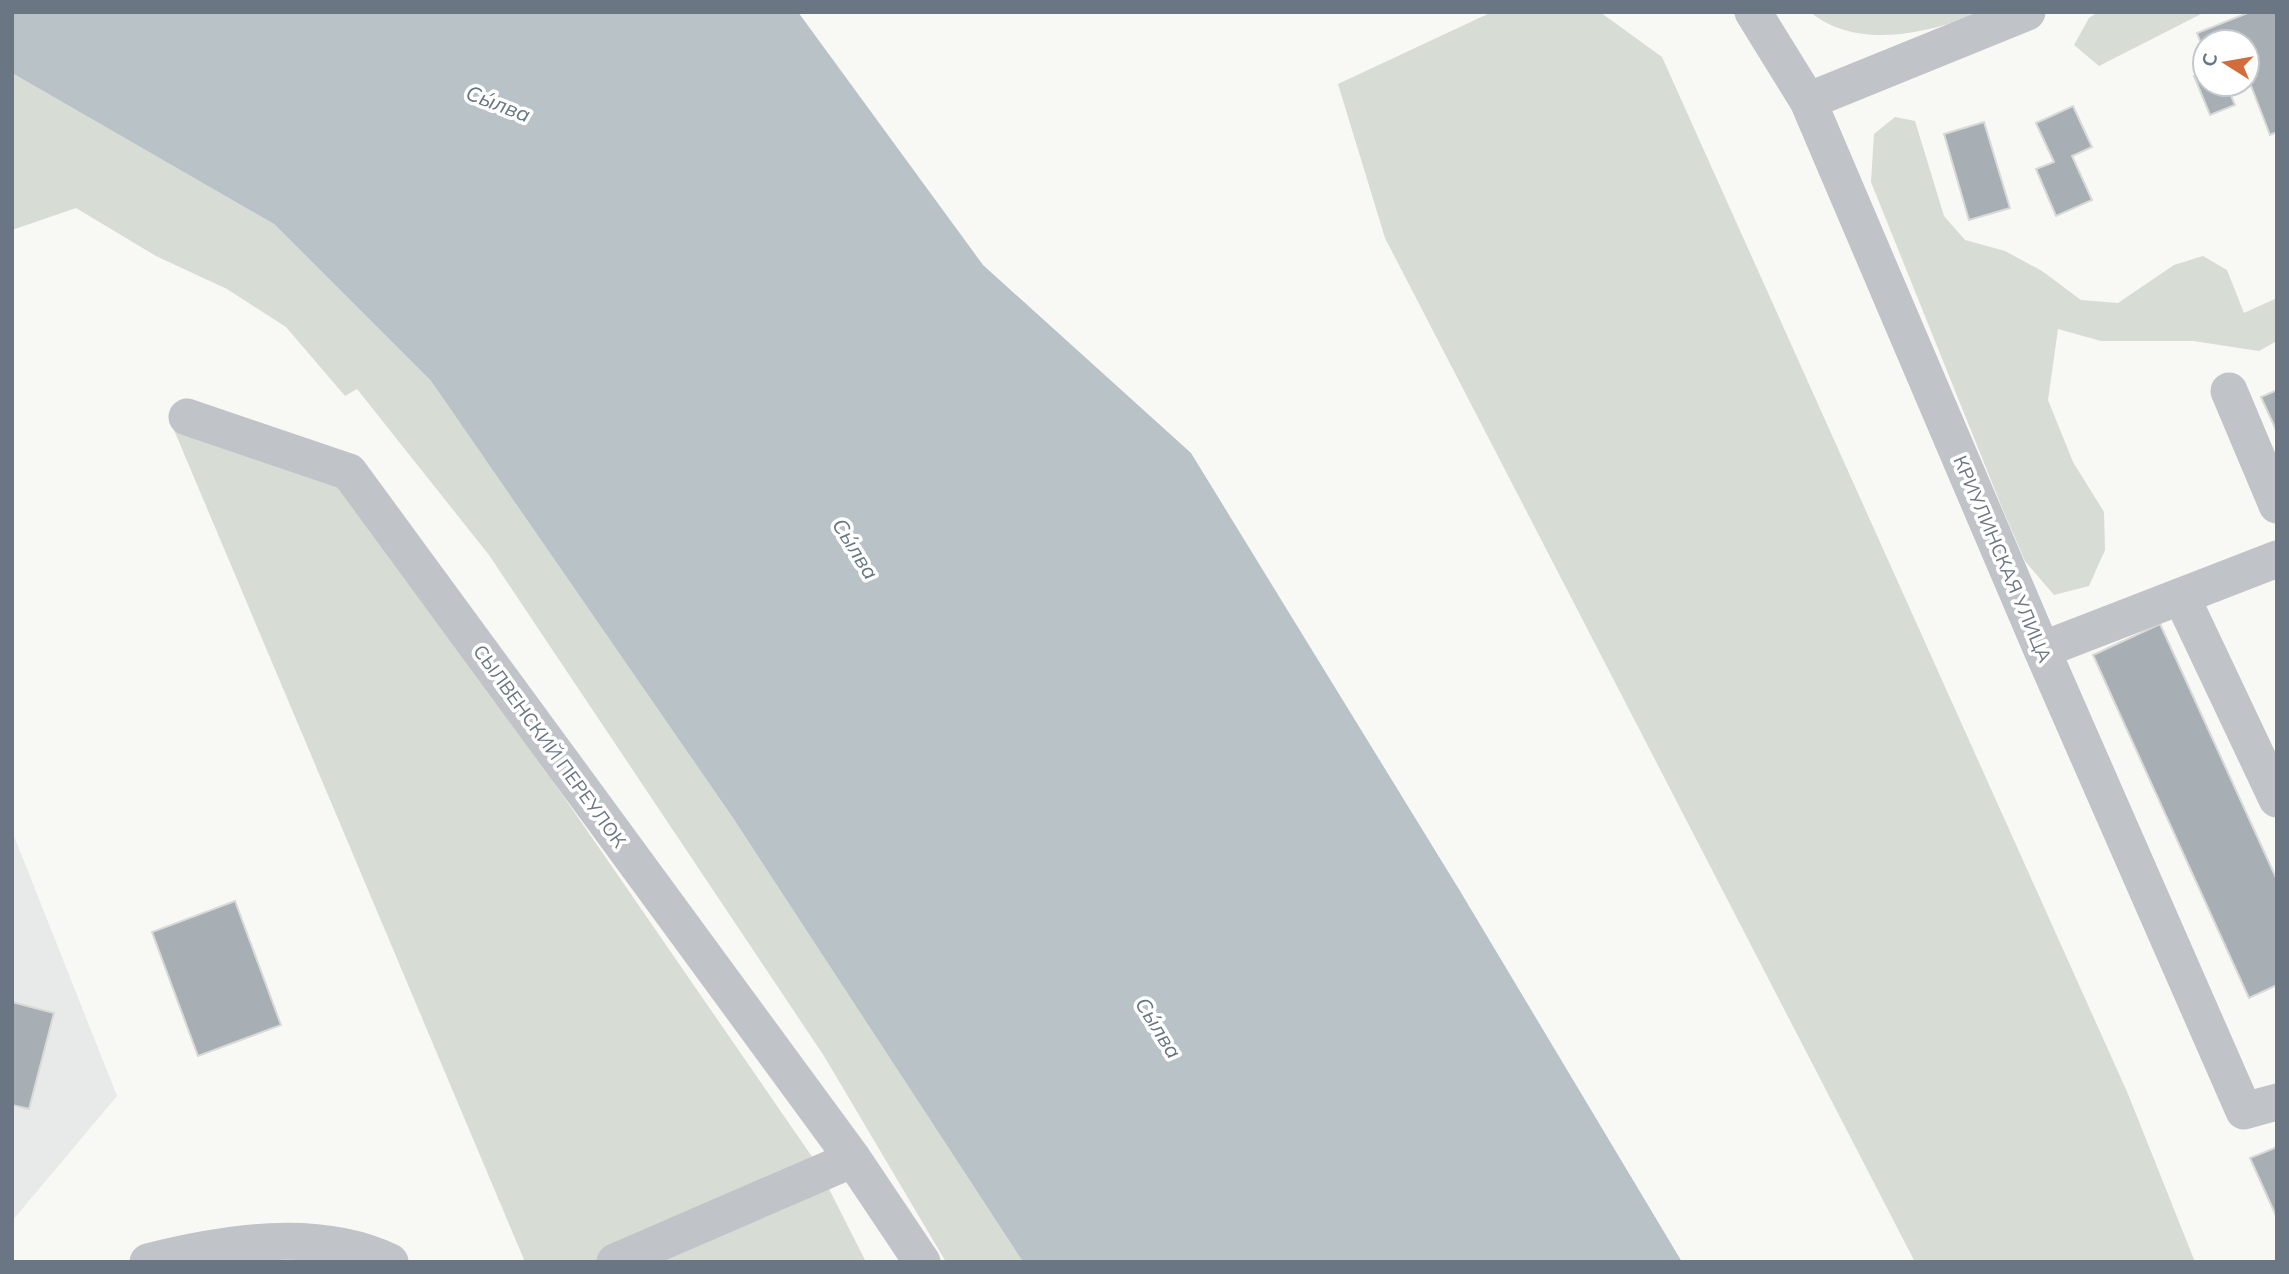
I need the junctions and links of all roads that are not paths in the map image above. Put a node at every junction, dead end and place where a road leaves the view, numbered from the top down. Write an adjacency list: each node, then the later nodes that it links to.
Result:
1 (1754, 12): 3 (street, КРИУЛИНСКАЯ УЛИЦА)
2 (2027, 12): 3 (street)
3 (1808, 101): 9 (street, КРИУЛИНСКАЯ УЛИЦА)
4 (2229, 391): 6 (street)
5 (187, 417): 12 (street, СЫЛВЕНСКИЙ ПЕРЕУЛОК)
6 (2277, 505)
7 (2277, 559): 8 (street)
8 (2181, 596): 9 (street); 10 (street)
9 (2042, 650): 11 (street, КРИУЛИНСКАЯ УЛИЦА)
10 (2277, 799)
11 (2260, 1106)
12 (853, 1159): 15 (street); 16 (street, СЫЛВЕНСКИЙ ПЕРЕУЛОК)
13 (148, 1262): 14 (street)
14 (390, 1262)
15 (615, 1262)
16 (922, 1262)

